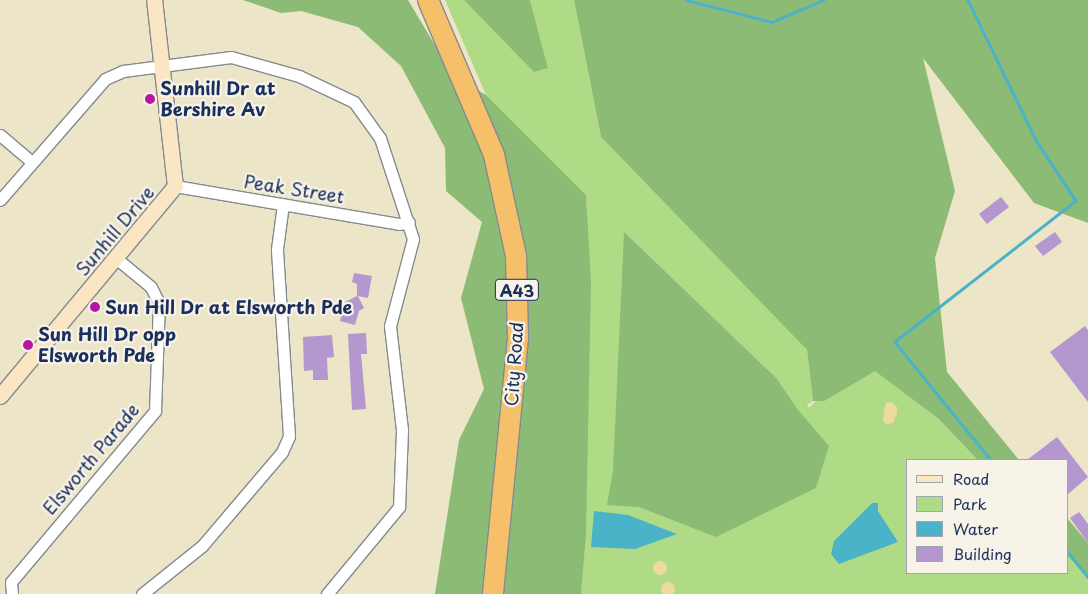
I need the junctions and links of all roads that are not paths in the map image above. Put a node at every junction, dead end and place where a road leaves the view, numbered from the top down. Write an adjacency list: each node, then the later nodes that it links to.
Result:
1 (154, 0): 3 (street, Sunhill Drive)
2 (428, 0): 15 (highway, City Road / A43)
3 (163, 65): 5 (street); 6 (street, Sunhill Drive); 9 (street)
4 (0, 135): 5 (street)
5 (32, 162): 7 (street)
6 (174, 186): 8 (street, Peak Street); 10 (street, Sunhill Drive)
7 (0, 200)
8 (283, 204): 9 (street, Peak Street); 14 (street)
9 (409, 222): 12 (street)
10 (117, 259): 11 (street, Sunhill Drive); 13 (street, Elsworth Parade)
11 (0, 396)
12 (334, 592)
13 (12, 594)
14 (142, 594)
15 (493, 594)

